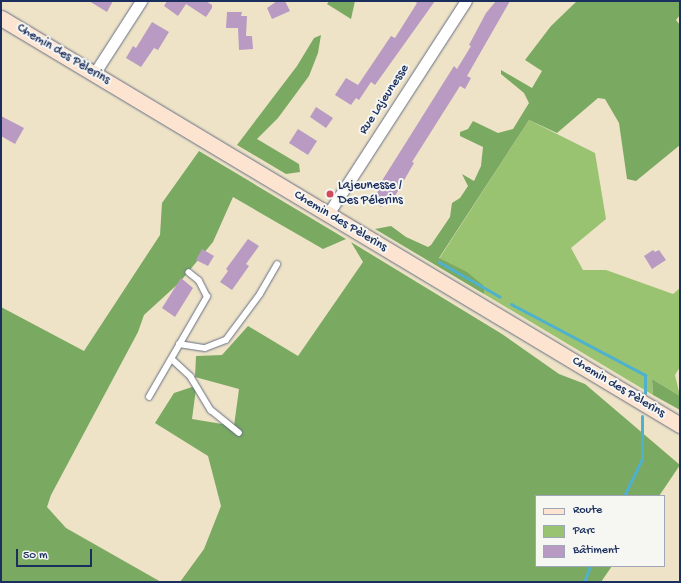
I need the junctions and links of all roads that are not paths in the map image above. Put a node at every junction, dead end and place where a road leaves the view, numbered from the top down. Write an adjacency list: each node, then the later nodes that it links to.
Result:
1 (141, 1): 4 (street)
2 (466, 1): 5 (street, Rue Lajeunesse)
3 (1, 18): 4 (street, Chemin des Pèlerins)
4 (94, 74): 5 (street, Chemin des Pèlerins)
5 (328, 214): 11 (street, Chemin des Pèlerins)
6 (276, 265): 8 (lane)
7 (189, 273): 8 (lane)
8 (179, 344): 9 (lane)
9 (172, 359): 10 (lane); 12 (lane)
10 (149, 397)
11 (680, 425)
12 (239, 433)

